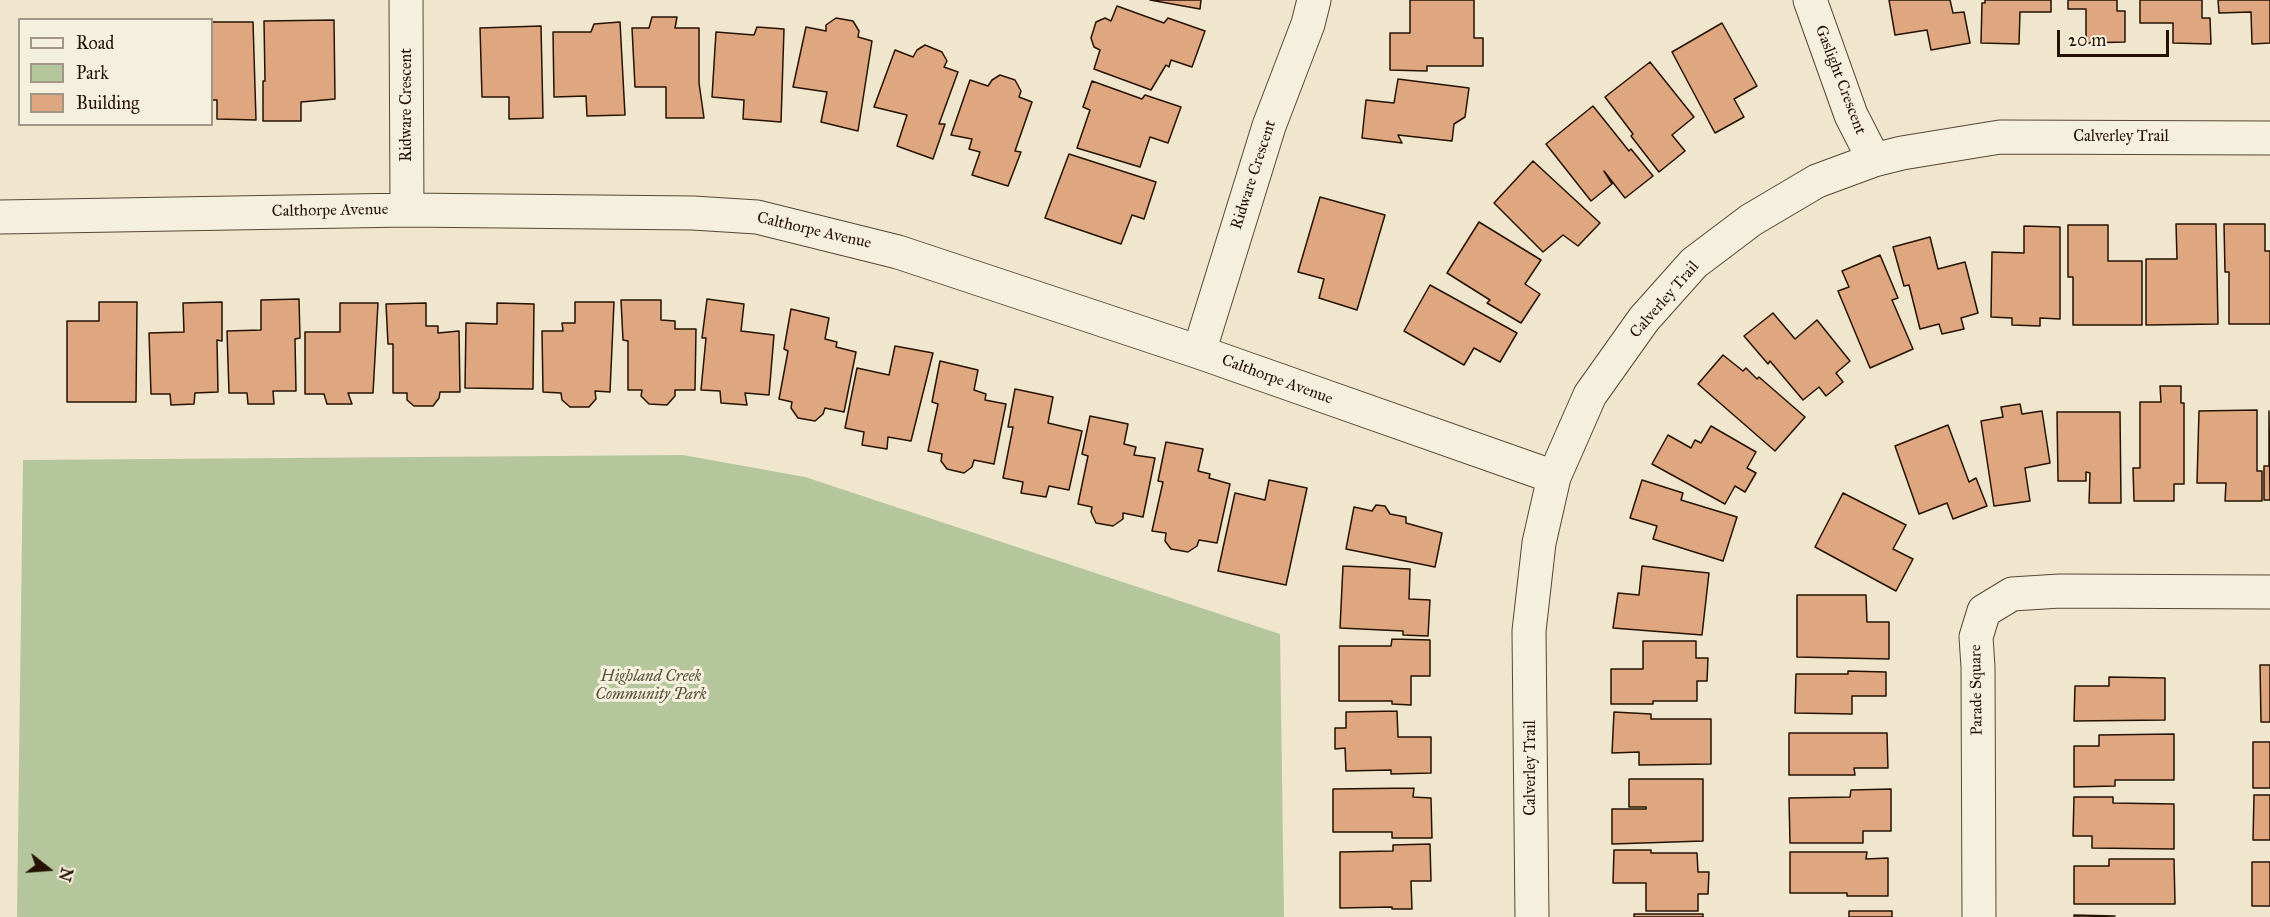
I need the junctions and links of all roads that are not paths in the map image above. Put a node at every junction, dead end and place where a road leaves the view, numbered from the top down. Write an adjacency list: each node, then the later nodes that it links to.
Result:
1 (406, 0): 6 (street, Ridware Crescent)
2 (1314, 0): 8 (street, Ridware Crescent)
3 (1809, 0): 5 (street, Gaslight Crescent)
4 (2270, 138): 5 (street, Calverley Trail)
5 (1874, 160): 9 (street, Calverley Trail)
6 (407, 210): 7 (street, Calthorpe Avenue); 8 (street, Calthorpe Avenue)
7 (0, 217)
8 (1199, 352): 9 (street, Calthorpe Avenue)
9 (1554, 477): 11 (street, Calverley Trail)
10 (2270, 592): 12 (street, Parade Square)
11 (1532, 917)
12 (1978, 917)

